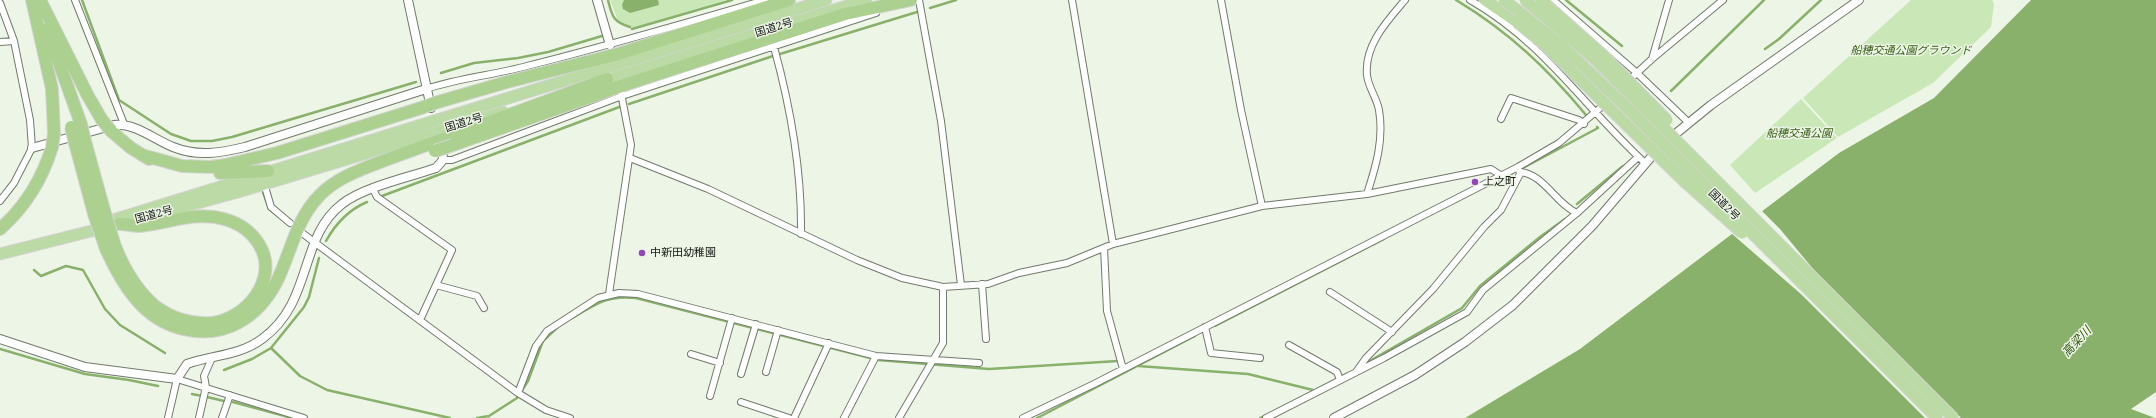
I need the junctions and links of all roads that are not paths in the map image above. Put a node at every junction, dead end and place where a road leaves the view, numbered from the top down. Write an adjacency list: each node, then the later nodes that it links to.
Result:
1 (32, 0): 63 (highway, bridge)
2 (36, 0): 69 (highway, bridge)
3 (40, 0): 48 (highway, bridge)
4 (75, 0): 42 (street)
5 (408, 0): 36 (street)
6 (597, 0): 30 (street)
7 (765, 0): 30 (street)
8 (789, 0): 38 (highway)
9 (826, 0): 52 (highway, 国道2号)
10 (866, 0): 35 (highway, 国道2号)
11 (910, 0): 46 (highway)
12 (914, 0): 31 (street)
13 (919, 0): 76 (street)
14 (1072, 0): 68 (street)
15 (1221, 0): 59 (street)
16 (1405, 0): 56 (street)
17 (1470, 0): 33 (street)
18 (1485, 0): 73 (highway, bridge)
19 (1504, 0): 73 (highway, 国道2号, bridge)
20 (1525, 0): 72 (highway, 国道2号, bridge)
21 (1541, 0): 72 (highway, bridge)
22 (1553, 0): 27 (street)
23 (1669, 0): 32 (street)
24 (1722, 0): 32 (street)
25 (1859, 0): 41 (street)
26 (0, 3): 28 (street)
27 (1589, 30): 33 (street); 34 (street)
28 (14, 41): 29 (street); 45 (street)
29 (0, 42)
30 (610, 47): 36 (street)
31 (774, 47): 37 (street); 65 (street)
32 (1652, 59): 34 (street)
33 (1555, 67): 39 (street)
34 (1637, 73): 39 (street); 41 (street)
35 (608, 79): 57 (highway); 62 (highway, 国道2号)
36 (426, 89): 38 (street); 44 (street)
37 (622, 94): 46 (street); 49 (street)
38 (430, 106): 48 (highway)
39 (1595, 114): 43 (street); 50 (street)
40 (1501, 119): 43 (street)
41 (1688, 122): 50 (street)
42 (124, 124): 44 (street); 45 (street)
43 (1584, 124): 51 (street)
44 (253, 144): 47 (street)
45 (32, 148): 58 (street)
46 (443, 150): 54 (street); 57 (highway)
47 (255, 154)
48 (142, 155): 52 (highway)
49 (630, 158): 65 (street); 79 (street)
50 (1641, 160): 60 (street); 120 (street)
51 (1519, 170): 53 (street); 60 (street); 85 (street)
52 (268, 171): 66 (highway, 国道2号)
53 (1502, 176): 56 (street); 84 (street)
54 (373, 189): 67 (street); 75 (street)
55 (266, 190): 61 (street)
56 (1367, 194): 59 (street)
57 (320, 195): 69 (highway)
58 (0, 201)
59 (1262, 206): 68 (street)
60 (1577, 213): 100 (street)
61 (290, 223)
62 (119, 224): 66 (highway, 国道2号); 69 (highway)
63 (0, 229)
64 (302, 233): 67 (street)
65 (801, 234): 77 (street)
66 (60, 238): 71 (highway, 国道2号)
67 (315, 241): 81 (street); 92 (street)
68 (1113, 244): 70 (street)
69 (111, 248)
70 (1104, 248): 74 (street); 98 (street)
71 (2, 254)
72 (1805, 269): 122 (highway, 国道2号, bridge)
73 (1796, 278): 121 (highway, 国道2号, bridge)
74 (982, 284): 76 (street); 88 (street)
75 (436, 285): 80 (street); 81 (street)
76 (961, 285): 77 (street)
77 (943, 287): 95 (street)
78 (1330, 292): 85 (street)
79 (609, 294): 82 (street); 105 (street)
80 (484, 308)
81 (420, 320): 105 (street)
82 (731, 321): 83 (street); 96 (street)
83 (755, 327): 86 (street); 101 (street)
84 (1205, 327): 94 (street); 98 (street)
85 (1392, 332): 100 (street)
86 (777, 333): 90 (street); 99 (street)
87 (0, 339): 103 (street)
88 (986, 339)
89 (1289, 344): 102 (street)
90 (828, 346): 93 (street); 115 (street)
91 (690, 354): 96 (street)
92 (212, 358): 103 (street); 104 (street)
93 (875, 358): 95 (street); 116 (street)
94 (1260, 358)
95 (932, 362): 97 (street); 117 (street)
96 (720, 363): 107 (street)
97 (980, 363)
98 (1123, 369): 118 (street)
99 (766, 372)
100 (1355, 373): 102 (street)
101 (741, 374)
102 (1339, 378): 119 (street)
103 (177, 379): 104 (street); 109 (street)
104 (206, 387): 106 (street); 110 (street)
105 (519, 394): 113 (street)
106 (230, 395): 111 (street); 112 (street)
107 (710, 396)
108 (741, 402): 114 (street)
109 (168, 418)
110 (199, 418)
111 (222, 418)
112 (304, 418)
113 (566, 418)
114 (788, 418)
115 (794, 418)
116 (844, 418)
117 (899, 418)
118 (1023, 418)
119 (1266, 418)
120 (1334, 418)
121 (1937, 418)
122 (1954, 418)

